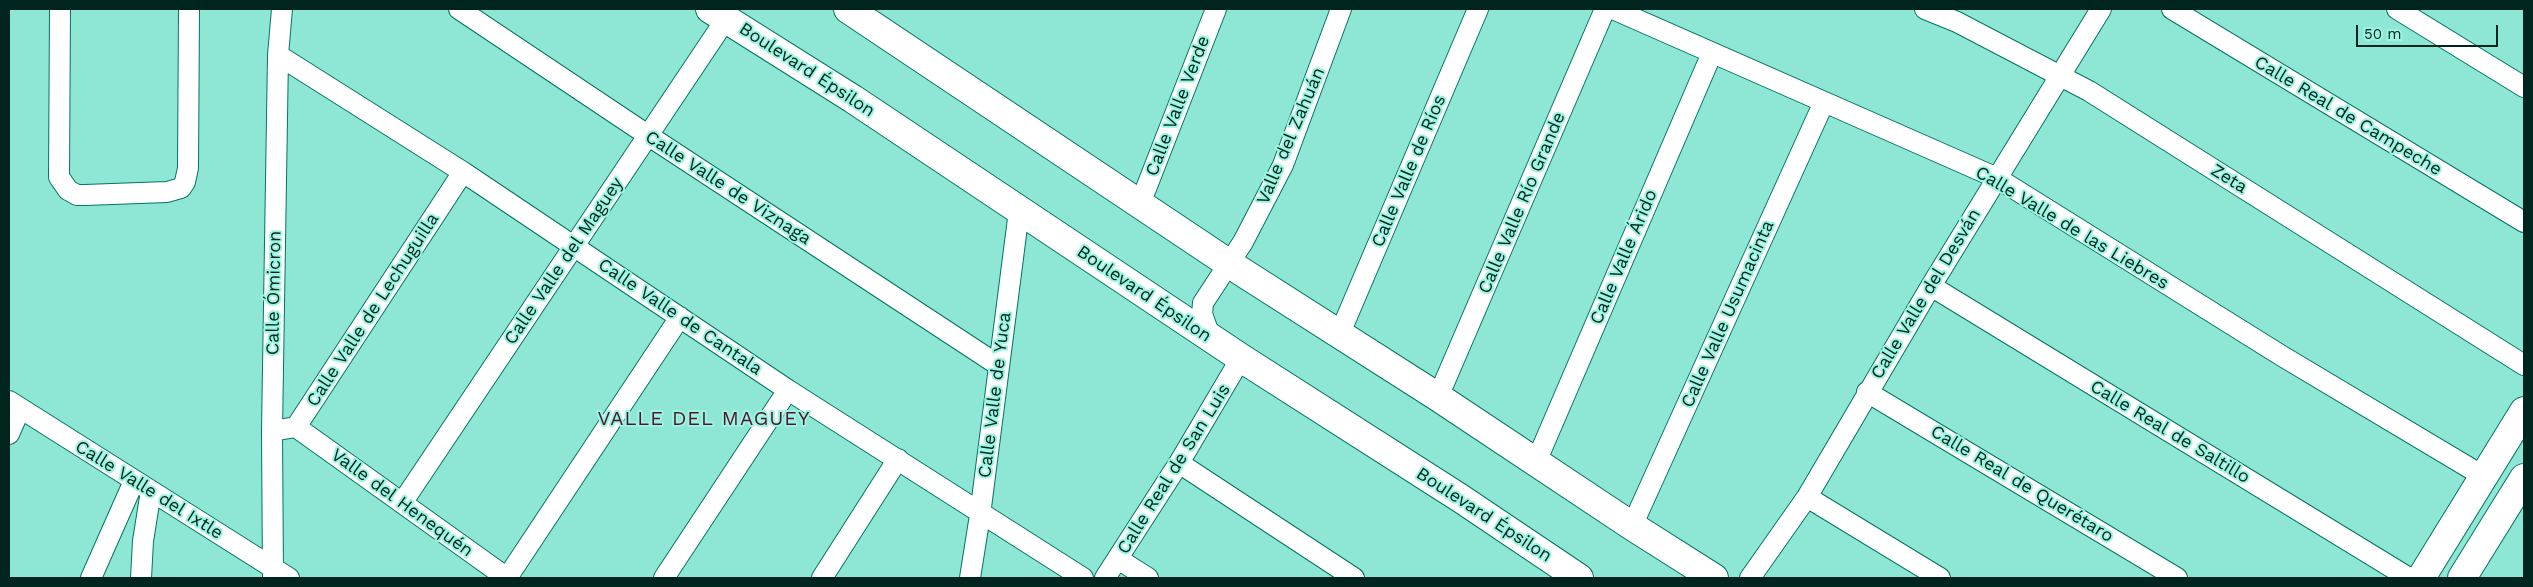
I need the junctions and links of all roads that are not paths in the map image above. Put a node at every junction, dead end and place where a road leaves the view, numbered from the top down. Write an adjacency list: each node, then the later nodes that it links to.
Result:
1 (60, 9): 2 (street)
2 (189, 9)
3 (282, 9): 18 (street, Calle Ómicron)
4 (459, 9): 22 (street, Calle Valle de Viznaga)
5 (848, 9): 25 (street)
6 (1216, 9): 25 (street, Calle Valle Verde)
7 (1341, 9): 29 (street, Valle del Zahuán)
8 (1478, 9): 32 (street, Calle Valle de Ríos)
9 (1605, 9): 39 (street, Calle Valle Río Grande)
10 (1613, 9): 17 (street, Calle Valle de las Liebres)
11 (1925, 9): 16 (street, Zeta)
12 (2101, 9): 19 (street, Calle Valle del Desván)
13 (2172, 9): 27 (street, Calle Real de Campeche)
14 (2397, 9): 20 (street)
15 (718, 14): 22 (street, Calle Valle del Maguey); 26 (street, Boulevard Épsilon)
16 (1961, 16): 19 (street, Zeta)
17 (1712, 52): 21 (street, Calle Valle de las Liebres); 46 (street, Calle Valle Árido)
18 (278, 55): 23 (street, Calle Valle de Cantala); 43 (street, Calle Ómicron)
19 (2060, 75): 24 (street, Calle Valle del Desván); 36 (street, Zeta)
20 (2524, 87)
21 (1824, 102): 24 (street, Calle Valle de las Liebres); 54 (street, Calle Valle Usumacinta)
22 (649, 136): 28 (street, Calle Valle del Maguey); 35 (street, Calle Valle de Viznaga)
23 (463, 172): 28 (street, Calle Valle de Cantala); 42 (street, Calle Valle de Lechuguilla)
24 (1997, 178): 30 (street, Calle Valle del Desván); 48 (street, Calle Valle de las Liebres)
25 (1140, 204): 29 (street)
26 (1019, 211): 33 (street, Boulevard Épsilon); 35 (street, Calle Valle de Yuca)
27 (2524, 222)
28 (574, 245): 31 (street, Calle Valle de Cantala); 52 (street, Calle Valle del Maguey)
29 (1228, 263): 32 (street); 33 (street, Valle del Zahuán)
30 (1931, 286): 38 (street, Calle Valle del Desván); 72 (street, Calle Real de Saltillo)
31 (680, 317): 37 (street, Calle Valle de Cantala); 59 (street)
32 (1340, 333): 39 (street)
33 (1211, 339): 34 (street, Boulevard Épsilon)
34 (1240, 358): 47 (street, Calle Real de San Luis); 67 (street, Boulevard Épsilon)
35 (998, 365): 53 (street, Calle Valle de Yuca)
36 (2524, 365)
37 (788, 390): 45 (street, Calle Valle de Cantala); 60 (street)
38 (1867, 392): 51 (street, Calle Valle del Desván); 71 (street, Calle Real de Querétaro)
39 (1438, 396): 46 (street)
40 (14, 405): 44 (street); 50 (street, Calle Valle del Ixtle)
41 (2524, 411): 48 (street)
42 (296, 427): 43 (street); 52 (street, Valle del Henequén)
43 (272, 431): 56 (street, Calle Ómicron)
44 (9, 434)
45 (898, 459): 53 (street, Calle Valle de Cantala); 61 (street)
46 (1536, 462): 54 (street)
47 (1179, 463): 55 (street, Calle Real de San Luis); 66 (street)
48 (2482, 476): 73 (street)
49 (2524, 478): 74 (street)
50 (142, 486): 56 (street, Calle Valle del Ixtle); 57 (street); 58 (street)
51 (1807, 497): 69 (street, Calle Valle del Desván); 70 (street)
52 (402, 503): 59 (street, Valle del Henequén)
53 (980, 515): 62 (street, Calle Valle de Yuca); 63 (street, Calle Valle de Cantala)
54 (1632, 526): 68 (street)
55 (1118, 559): 64 (street, Calle Real de San Luis); 65 (street)
56 (278, 574)
57 (91, 578)
58 (141, 578)
59 (507, 578)
60 (664, 578)
61 (822, 578)
62 (970, 578)
63 (1083, 578)
64 (1105, 578)
65 (1148, 578)
66 (1354, 578)
67 (1579, 578)
68 (1714, 578)
69 (1750, 578)
70 (1940, 578)
71 (2176, 578)
72 (2409, 578)
73 (2422, 578)
74 (2462, 578)

